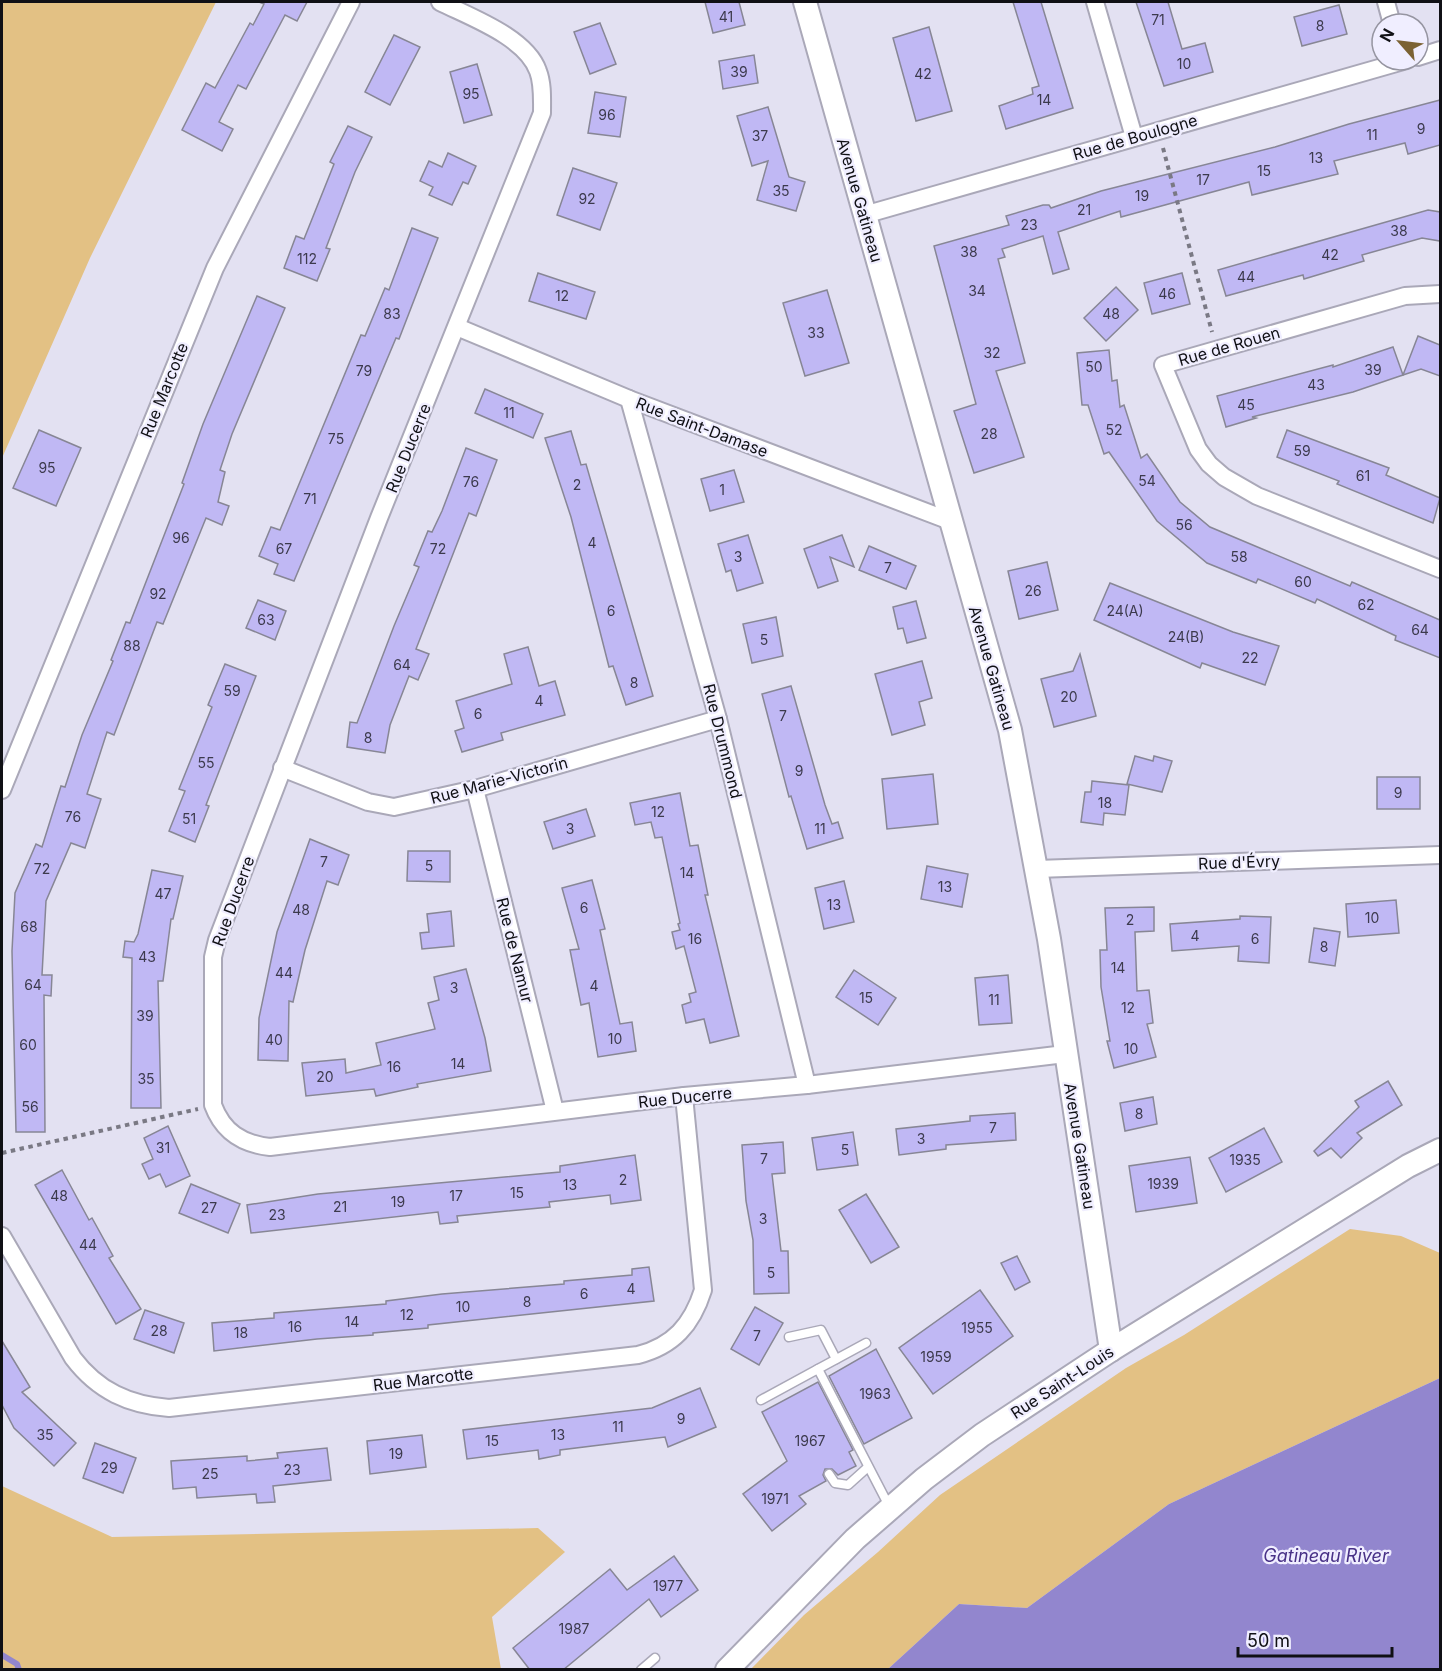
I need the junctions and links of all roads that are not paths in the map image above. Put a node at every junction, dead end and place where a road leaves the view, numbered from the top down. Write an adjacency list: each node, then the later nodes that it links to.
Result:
1 (351, 2): 16 (street, Rue Marcotte)
2 (440, 2): 9 (street, Rue Ducerre)
3 (805, 2): 7 (street, Avenue Gatineau)
4 (1095, 2): 6 (street)
5 (1370, 70): 6 (street, Rue de Boulogne)
6 (1134, 137): 7 (street, Rue de Boulogne)
7 (864, 215): 11 (street, Avenue Gatineau)
8 (1440, 294): 12 (street, Rue de Rouen)
9 (457, 327): 10 (street, Rue Saint-Damase); 14 (street, Rue Ducerre)
10 (629, 399): 11 (street, Rue Saint-Damase); 13 (street, Rue Drummond)
11 (950, 521): 18 (street, Avenue Gatineau)
12 (1440, 569)
13 (718, 719): 15 (street, Rue Marie-Victorin); 20 (street, Rue Drummond)
14 (282, 768): 15 (street, Rue Marie-Victorin); 22 (street, Rue Ducerre)
15 (475, 789): 22 (street, Rue de Namur)
16 (2, 790)
17 (1440, 855): 18 (street, Rue d'Évry)
18 (1037, 869): 19 (street, Avenue Gatineau)
19 (1065, 1054): 20 (street, Rue Ducerre); 27 (street, Avenue Gatineau)
20 (807, 1085): 21 (street, Rue Ducerre)
21 (684, 1096): 22 (street, Rue Ducerre); 24 (street, Rue Marcotte)
22 (555, 1112)
23 (1440, 1150): 27 (street, Rue Saint-Louis)
24 (2, 1236)
25 (789, 1337): 28 (lane)
26 (866, 1343): 28 (lane)
27 (1111, 1350): 33 (street, Rue Saint-Louis)
28 (836, 1359): 29 (lane)
29 (818, 1369): 30 (lane); 31 (lane)
30 (761, 1400)
31 (868, 1467): 32 (lane); 33 (lane)
32 (829, 1474)
33 (890, 1508): 36 (street, Rue Saint-Louis)
34 (655, 1658): 35 (lane)
35 (641, 1670)
36 (727, 1670)

